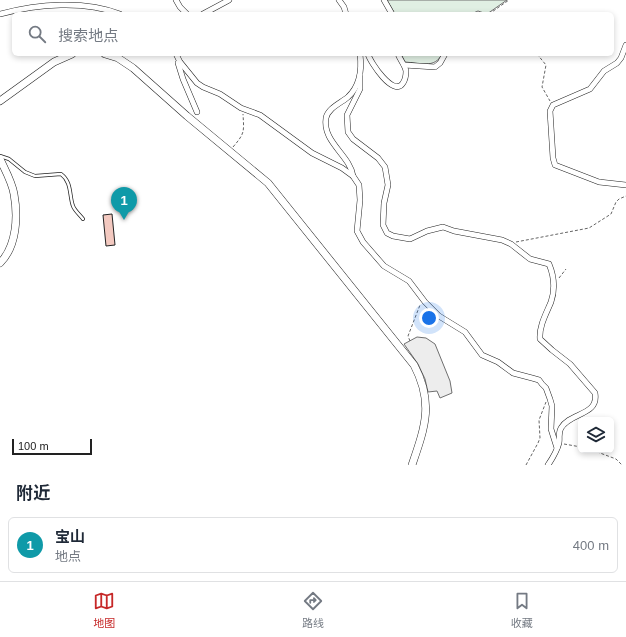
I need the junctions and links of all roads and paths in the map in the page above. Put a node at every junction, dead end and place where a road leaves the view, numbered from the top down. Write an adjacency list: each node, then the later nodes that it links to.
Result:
1 (176, 0): 8 (street)
2 (229, 0): 9 (street)
3 (339, 0): 10 (street)
4 (384, 0): 11 (street)
5 (509, 0): 12 (path)
6 (78, 1): 7 (street); 13 (street)
7 (116, 12)
8 (185, 12)
9 (207, 12)
10 (345, 12)
11 (391, 12)
12 (492, 12)
13 (0, 14)
14 (626, 45): 27 (street)
15 (68, 56): 26 (street)
16 (112, 56): 30 (street)
17 (177, 56): 28 (street)
18 (177, 56): 29 (street)
19 (360, 56): 25 (street)
20 (369, 56): 24 (street)
21 (399, 56): 24 (street)
22 (444, 56): 24 (street)
23 (539, 56): 27 (path)
24 (404, 65)
25 (360, 75): 32 (street); 36 (street)
26 (0, 101)
27 (553, 105): 33 (street)
28 (243, 109): 30 (path); 32 (street)
29 (197, 112)
30 (229, 150): 46 (street)
31 (0, 157): 35 (lane); 37 (street)
32 (353, 176): 40 (street)
33 (626, 184)
34 (626, 196): 36 (path)
35 (83, 219)
36 (510, 243): 39 (street)
37 (0, 263)
38 (566, 269): 39 (path)
39 (554, 285): 43 (street)
40 (422, 299): 41 (path); 42 (street)
41 (410, 341)
42 (550, 397): 43 (street); 47 (path)
43 (558, 445): 44 (path); 48 (street)
44 (578, 447)
45 (600, 453): 49 (path)
46 (412, 465)
47 (526, 465)
48 (548, 465)
49 (622, 465)

